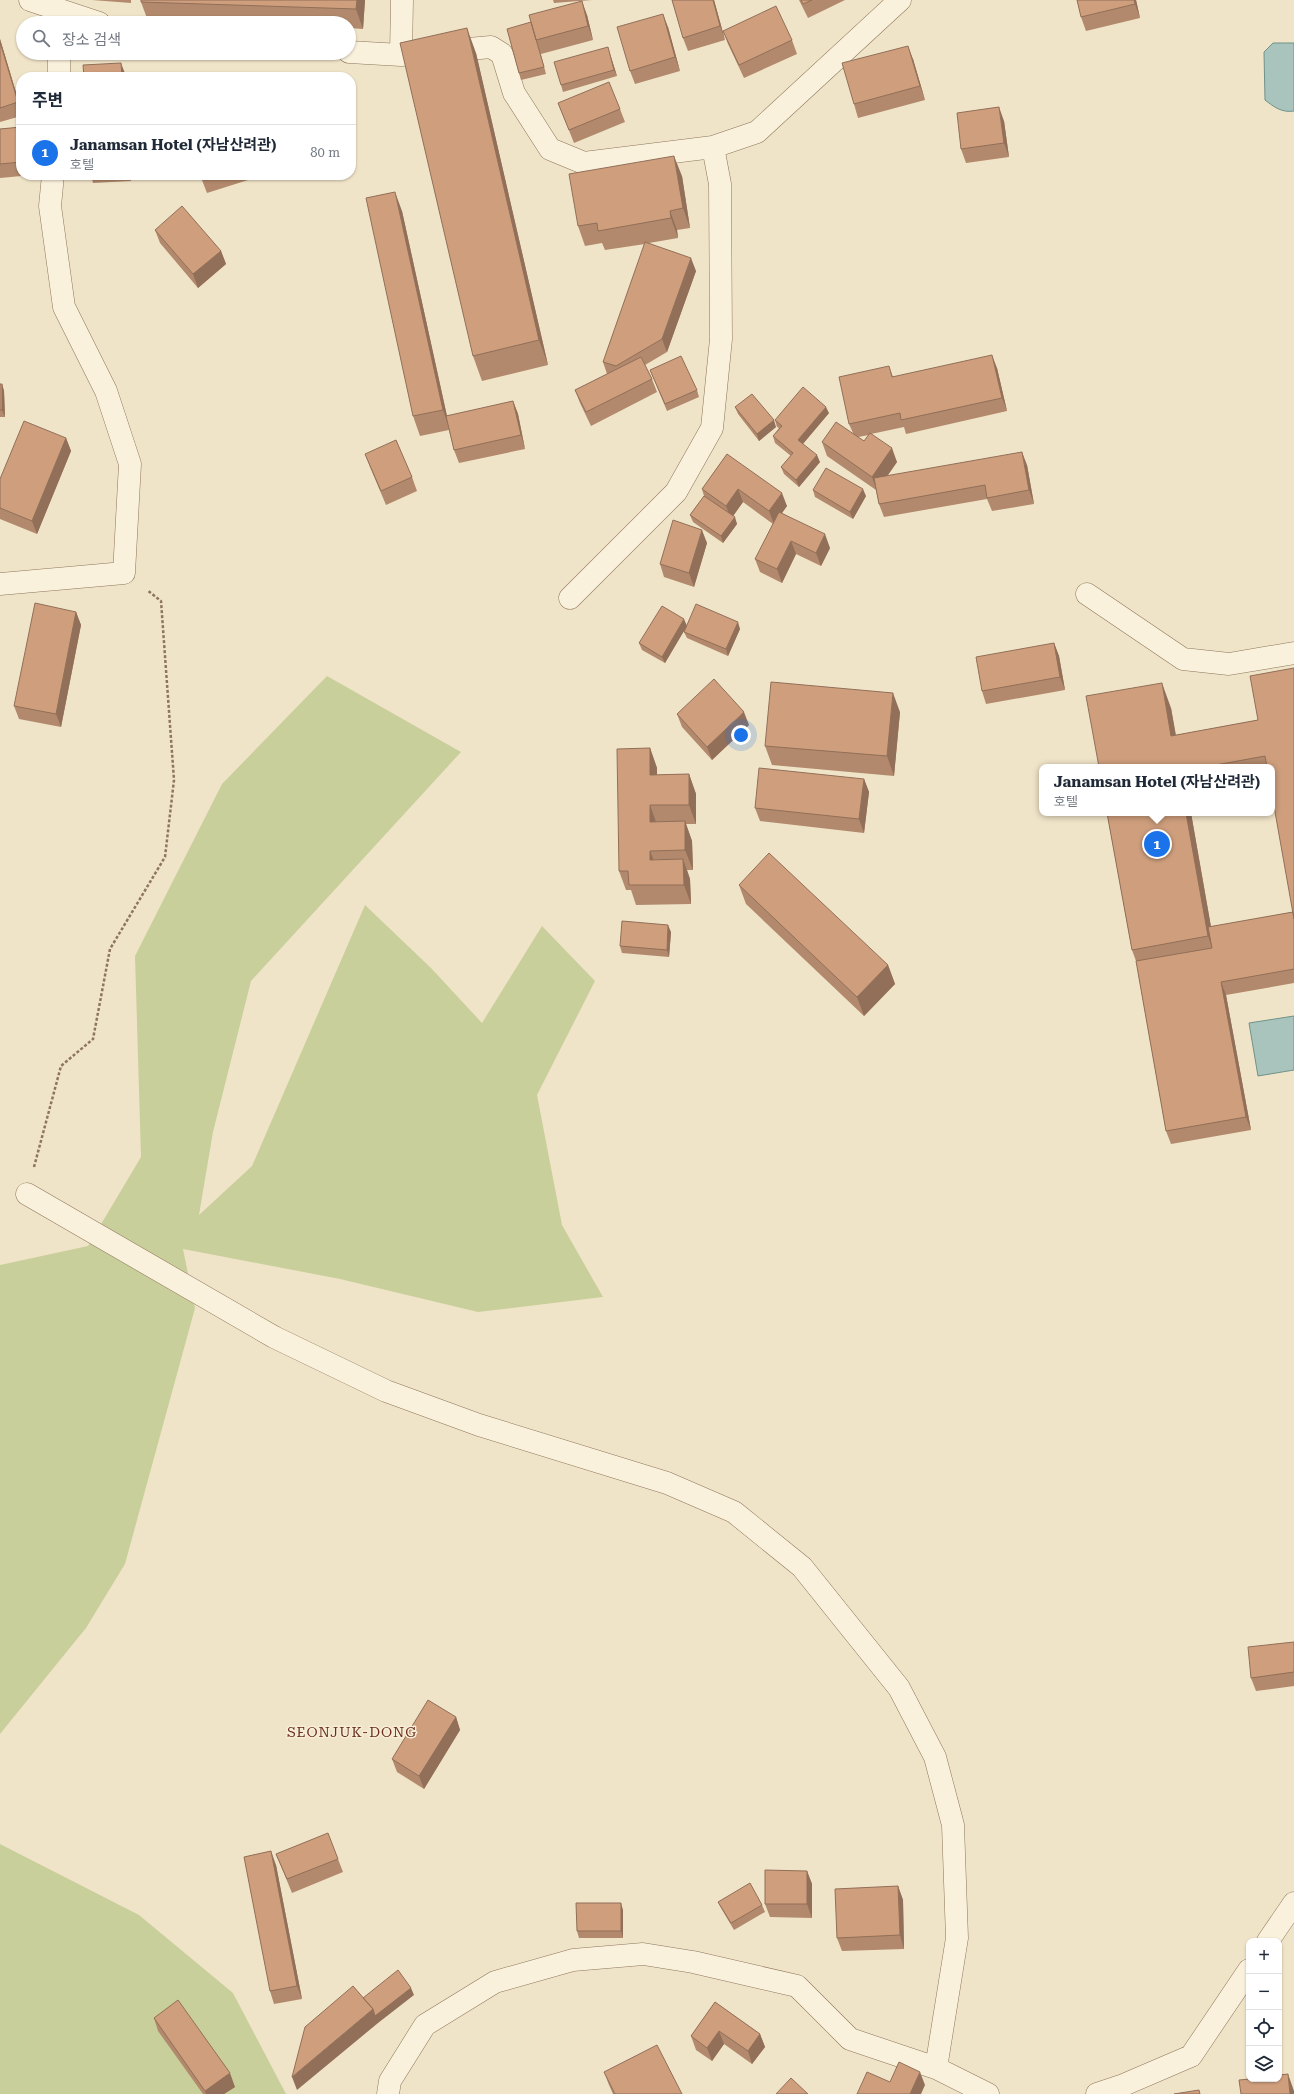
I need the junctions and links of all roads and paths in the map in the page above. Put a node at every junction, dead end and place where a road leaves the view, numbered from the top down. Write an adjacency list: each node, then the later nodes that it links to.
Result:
1 (30, 0): 4 (street)
2 (402, 0): 6 (street)
3 (900, 0): 9 (street)
4 (77, 13)
5 (356, 52): 6 (street)
6 (401, 55): 9 (street)
7 (59, 60): 8 (street)
8 (59, 72)
9 (713, 148): 14 (street)
10 (53, 180): 11 (street)
11 (124, 573): 12 (street); 16 (path)
12 (0, 584)
13 (1087, 594): 15 (street)
14 (570, 598)
15 (1294, 653)
16 (27, 1194): 20 (street)
17 (1294, 1903): 18 (street)
18 (1270, 1938)
19 (1246, 1974): 21 (street)
20 (936, 2068): 22 (street); 23 (street)
21 (1122, 2090): 24 (street)
22 (388, 2094)
23 (988, 2094)
24 (1097, 2094)

